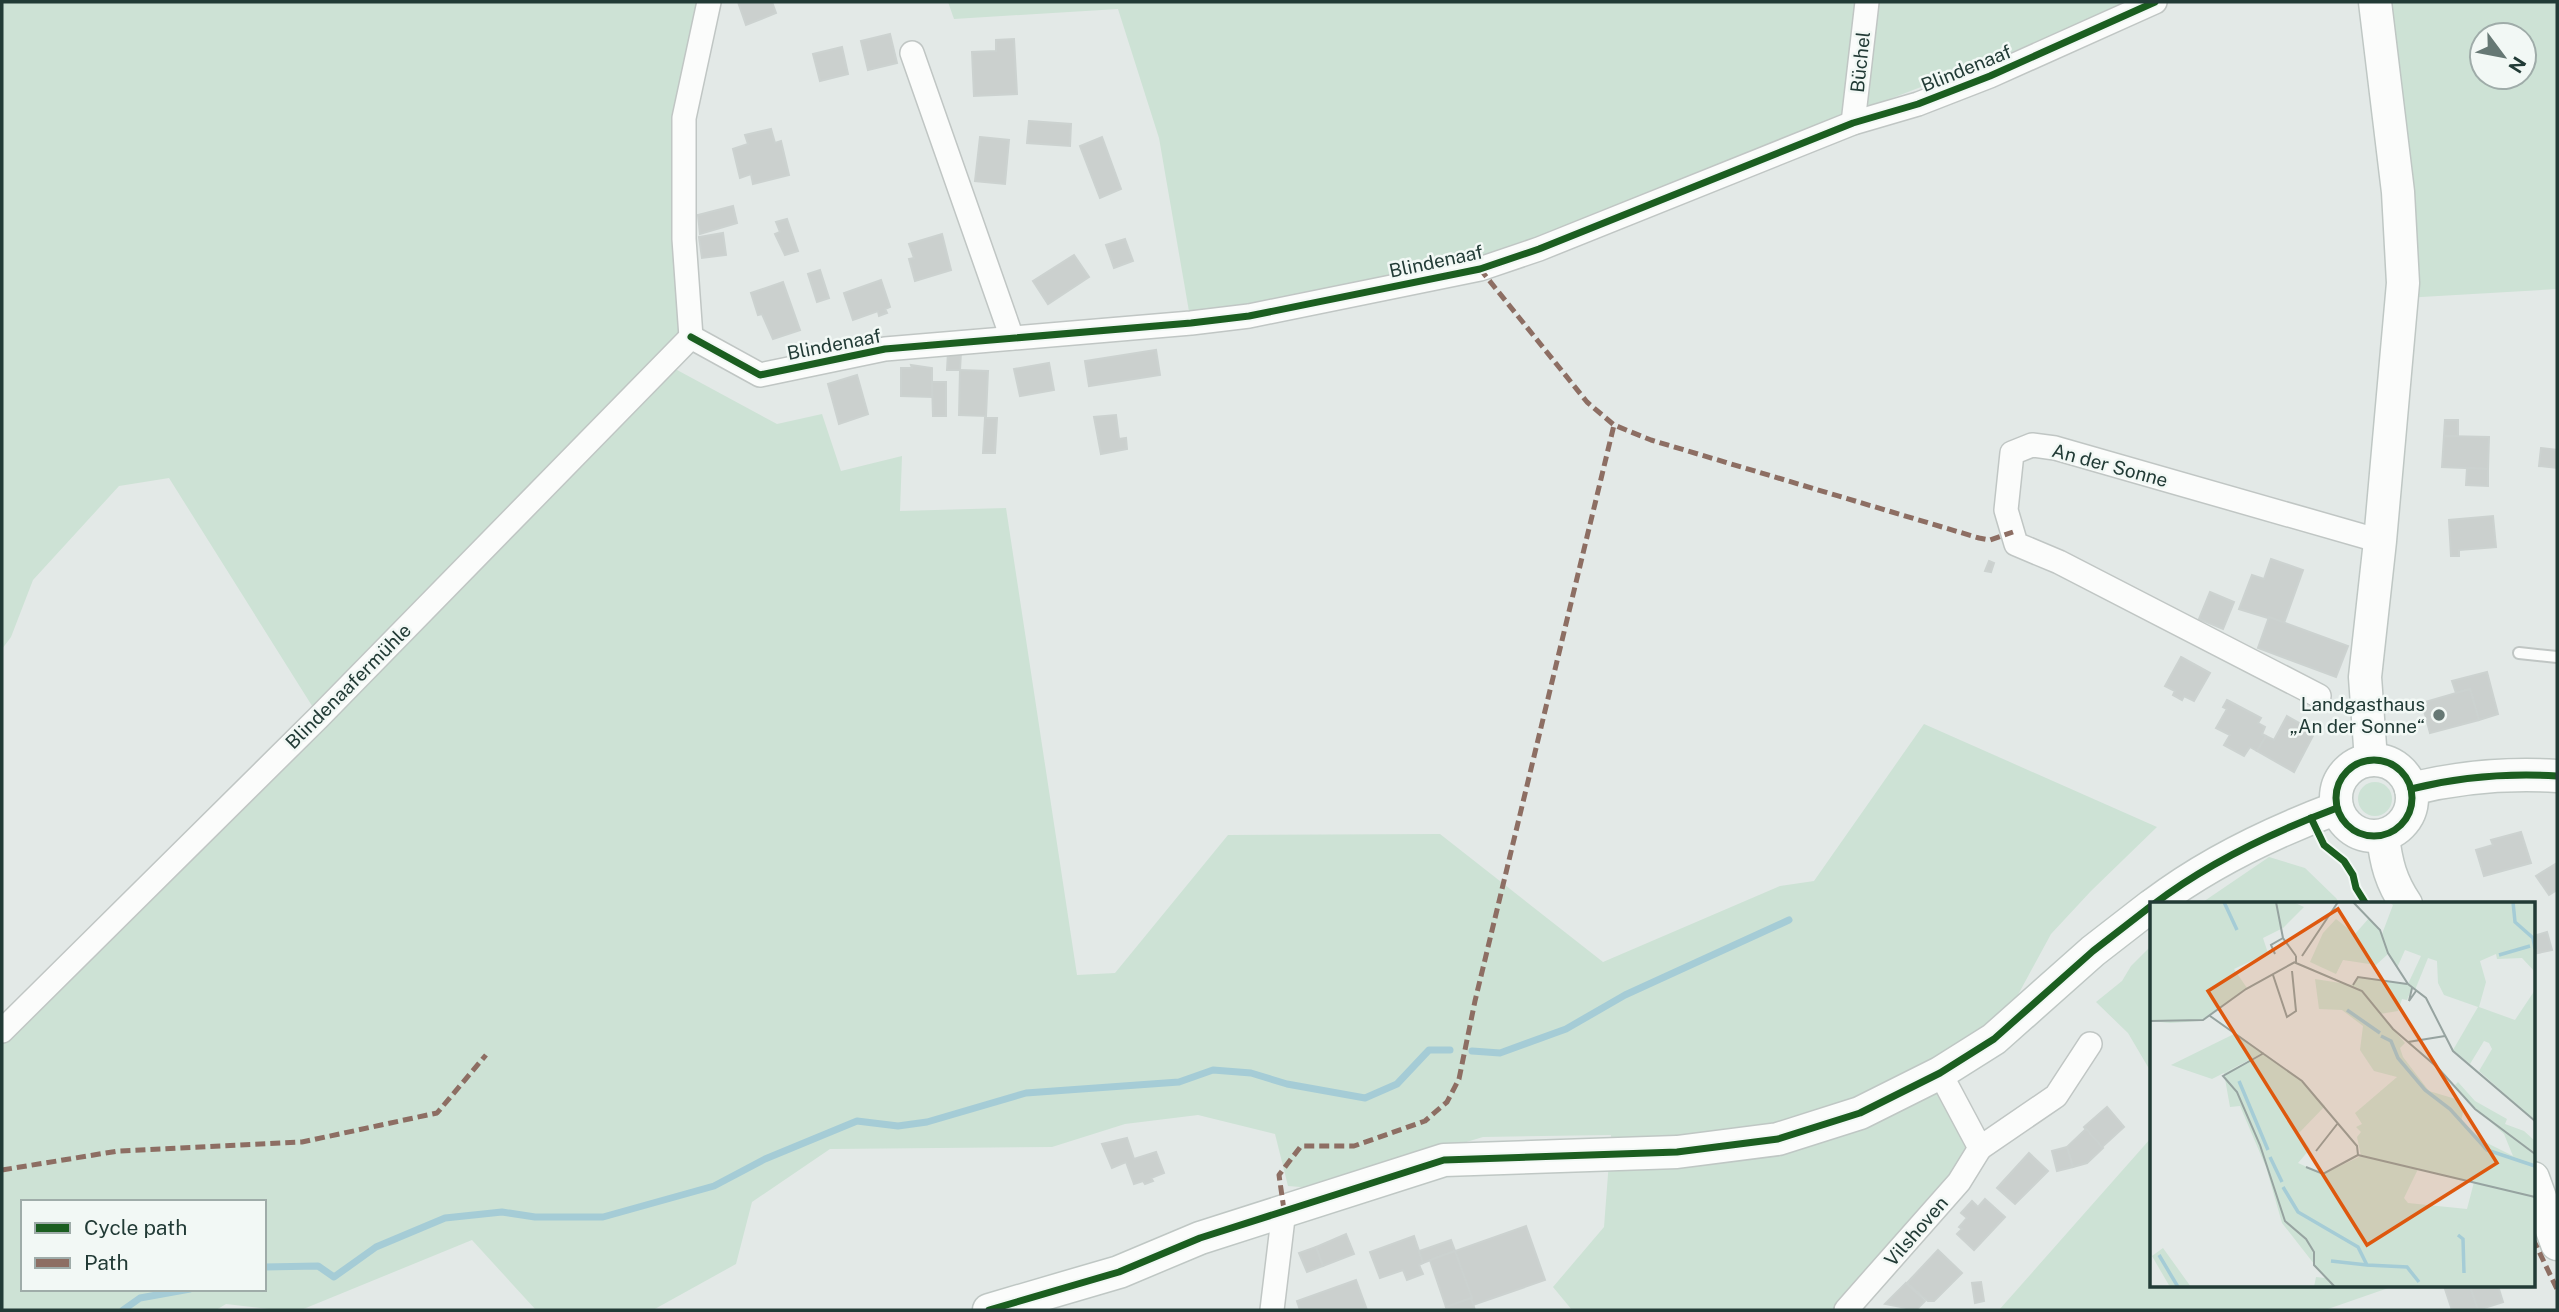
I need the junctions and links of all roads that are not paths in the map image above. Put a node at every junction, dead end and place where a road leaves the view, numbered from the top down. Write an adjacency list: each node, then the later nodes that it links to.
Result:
1 (709, 2): 7 (street)
2 (1867, 2): 6 (street, Büchel)
3 (2155, 2): 6 (street, Blindenaaf)
4 (2375, 2): 9 (main road)
5 (912, 53): 8 (street)
6 (1853, 123): 8 (street, Blindenaaf)
7 (691, 337): 8 (street, Blindenaaf); 21 (street, Blindenaafermühle)
8 (1012, 338)
9 (2380, 541): 12 (street, An der Sonne); 13 (main road)
10 (2519, 653): 11 (lane)
11 (2557, 657)
12 (2319, 696)
13 (2371, 760): 15 (main road); 16 (main road)
14 (2557, 776): 15 (main road)
15 (2411, 789): 17 (main road)
16 (2337, 808): 17 (main road); 18 (main road)
17 (2383, 836): 19 (main road)
18 (2157, 902)
19 (2405, 902)
20 (2150, 907): 23 (main road)
21 (2, 1031)
22 (2090, 1044): 24 (street, Vilshoven)
23 (1940, 1073): 24 (street); 26 (main road)
24 (1980, 1148): 30 (street, Vilshoven)
25 (2534, 1181): 27 (main road)
26 (1284, 1210): 28 (main road); 29 (street)
27 (2557, 1244)
28 (989, 1310)
29 (1272, 1310)
30 (1846, 1310)

